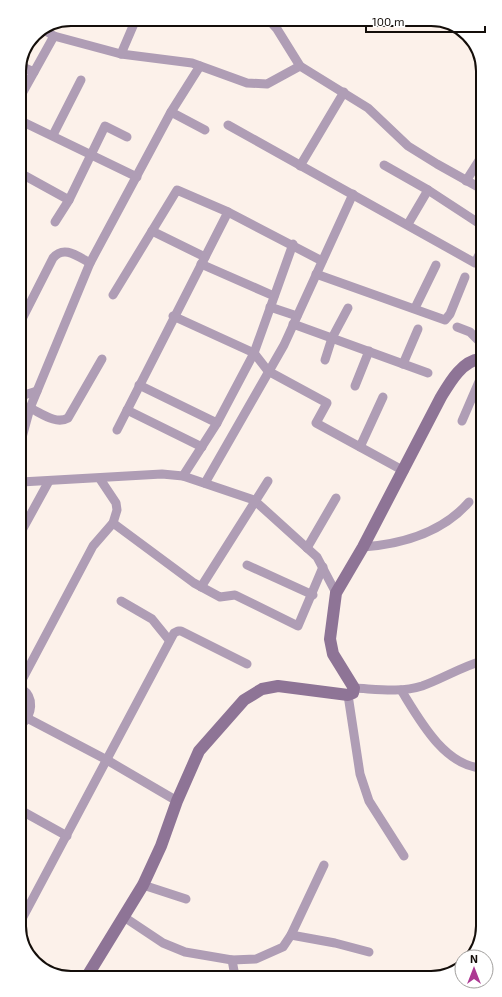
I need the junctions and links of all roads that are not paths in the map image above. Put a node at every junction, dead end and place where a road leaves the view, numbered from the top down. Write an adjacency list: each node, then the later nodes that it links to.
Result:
1 (133, 26): 4 (street)
2 (274, 26): 6 (street)
3 (51, 31): 4 (street); 8 (street)
4 (121, 54): 5 (street)
5 (200, 66): 6 (street); 12 (street)
6 (300, 66): 11 (street)
7 (26, 69): 8 (street)
8 (34, 72): 10 (street)
9 (80, 80): 16 (street)
10 (26, 86)
11 (344, 92): 21 (street); 24 (street)
12 (171, 112): 15 (street); 23 (street)
13 (26, 123): 16 (street)
14 (228, 125): 21 (street)
15 (205, 130)
16 (53, 135): 18 (street)
17 (127, 137): 18 (street)
18 (92, 154): 23 (street); 28 (street)
19 (384, 165): 26 (street)
20 (476, 165): 24 (street)
21 (300, 166): 27 (street)
22 (26, 176): 28 (street)
23 (137, 177): 38 (street)
24 (466, 181): 25 (street)
25 (476, 186)
26 (428, 190): 30 (street); 32 (street)
27 (353, 194): 32 (street); 36 (street)
28 (69, 200): 31 (street)
29 (228, 212): 33 (street); 34 (street); 35 (street)
30 (476, 221)
31 (55, 222)
32 (408, 224): 37 (street)
33 (152, 231): 35 (street); 42 (street)
34 (293, 244): 36 (street); 43 (street)
35 (203, 260): 43 (street); 48 (street)
36 (322, 261): 40 (street)
37 (476, 261)
38 (90, 263): 47 (street); 65 (street)
39 (436, 265): 46 (street)
40 (316, 274): 46 (street); 49 (street)
41 (465, 277): 46 (street)
42 (113, 295)
43 (274, 296): 44 (street)
44 (270, 307): 49 (street); 55 (street)
45 (348, 308): 52 (street)
46 (415, 308)
47 (26, 311)
48 (173, 316): 55 (street); 62 (street)
49 (295, 320): 52 (street); 60 (street)
50 (457, 327): 53 (street)
51 (418, 328): 59 (street)
52 (332, 338): 54 (street); 57 (street)
53 (476, 338)
54 (369, 351): 59 (street); 63 (street)
55 (254, 353): 60 (street); 72 (street)
56 (102, 359): 68 (street)
57 (325, 360)
58 (476, 360): 76 (street)
59 (403, 364): 61 (street)
60 (268, 372): 75 (street); 82 (street)
61 (428, 373)
62 (139, 385): 69 (street); 72 (street)
63 (355, 386)
64 (476, 389): 70 (street)
65 (37, 391): 66 (street); 68 (street)
66 (26, 394)
67 (383, 397): 75 (street)
68 (30, 408): 71 (street)
69 (127, 410): 73 (street); 74 (street)
70 (462, 421)
71 (26, 423)
72 (217, 423): 74 (street)
73 (117, 430)
74 (202, 447): 77 (street)
75 (360, 448): 76 (street)
76 (404, 471): 89 (street)
77 (183, 476): 78 (street); 82 (street)
78 (100, 478): 79 (street); 87 (street)
79 (49, 481): 81 (street); 86 (street)
80 (268, 481): 84 (street)
81 (26, 482)
82 (205, 483): 84 (street)
83 (336, 498): 88 (street)
84 (254, 500): 88 (street); 92 (street)
85 (469, 502): 89 (street)
86 (26, 523)
87 (113, 523): 92 (street); 99 (street)
88 (307, 548): 91 (street)
89 (363, 548): 93 (street)
90 (247, 565): 94 (street)
91 (323, 567): 93 (street); 94 (street)
92 (201, 587): 94 (street)
93 (336, 593): 101 (street)
94 (313, 595)
95 (121, 601): 96 (street)
96 (169, 640): 98 (street); 105 (street)
97 (476, 663): 100 (street)
98 (247, 664)
99 (26, 672)
100 (401, 690): 101 (street); 106 (street)
101 (351, 691): 107 (street); 110 (street)
102 (26, 693): 103 (street)
103 (26, 718)
104 (26, 721): 105 (street)
105 (107, 760): 107 (street); 109 (street)
106 (476, 767)
107 (177, 801): 112 (street)
108 (26, 813): 109 (street)
109 (67, 836): 115 (street)
110 (404, 856)
111 (324, 865): 118 (street)
112 (143, 886): 114 (street); 117 (street)
113 (26, 898): 115 (street)
114 (186, 899)
115 (32, 901): 116 (street)
116 (26, 911)
117 (124, 917): 120 (street); 121 (street)
118 (291, 935): 119 (street); 120 (street)
119 (369, 952)
120 (232, 960): 122 (street)
121 (92, 971)
122 (234, 971)

